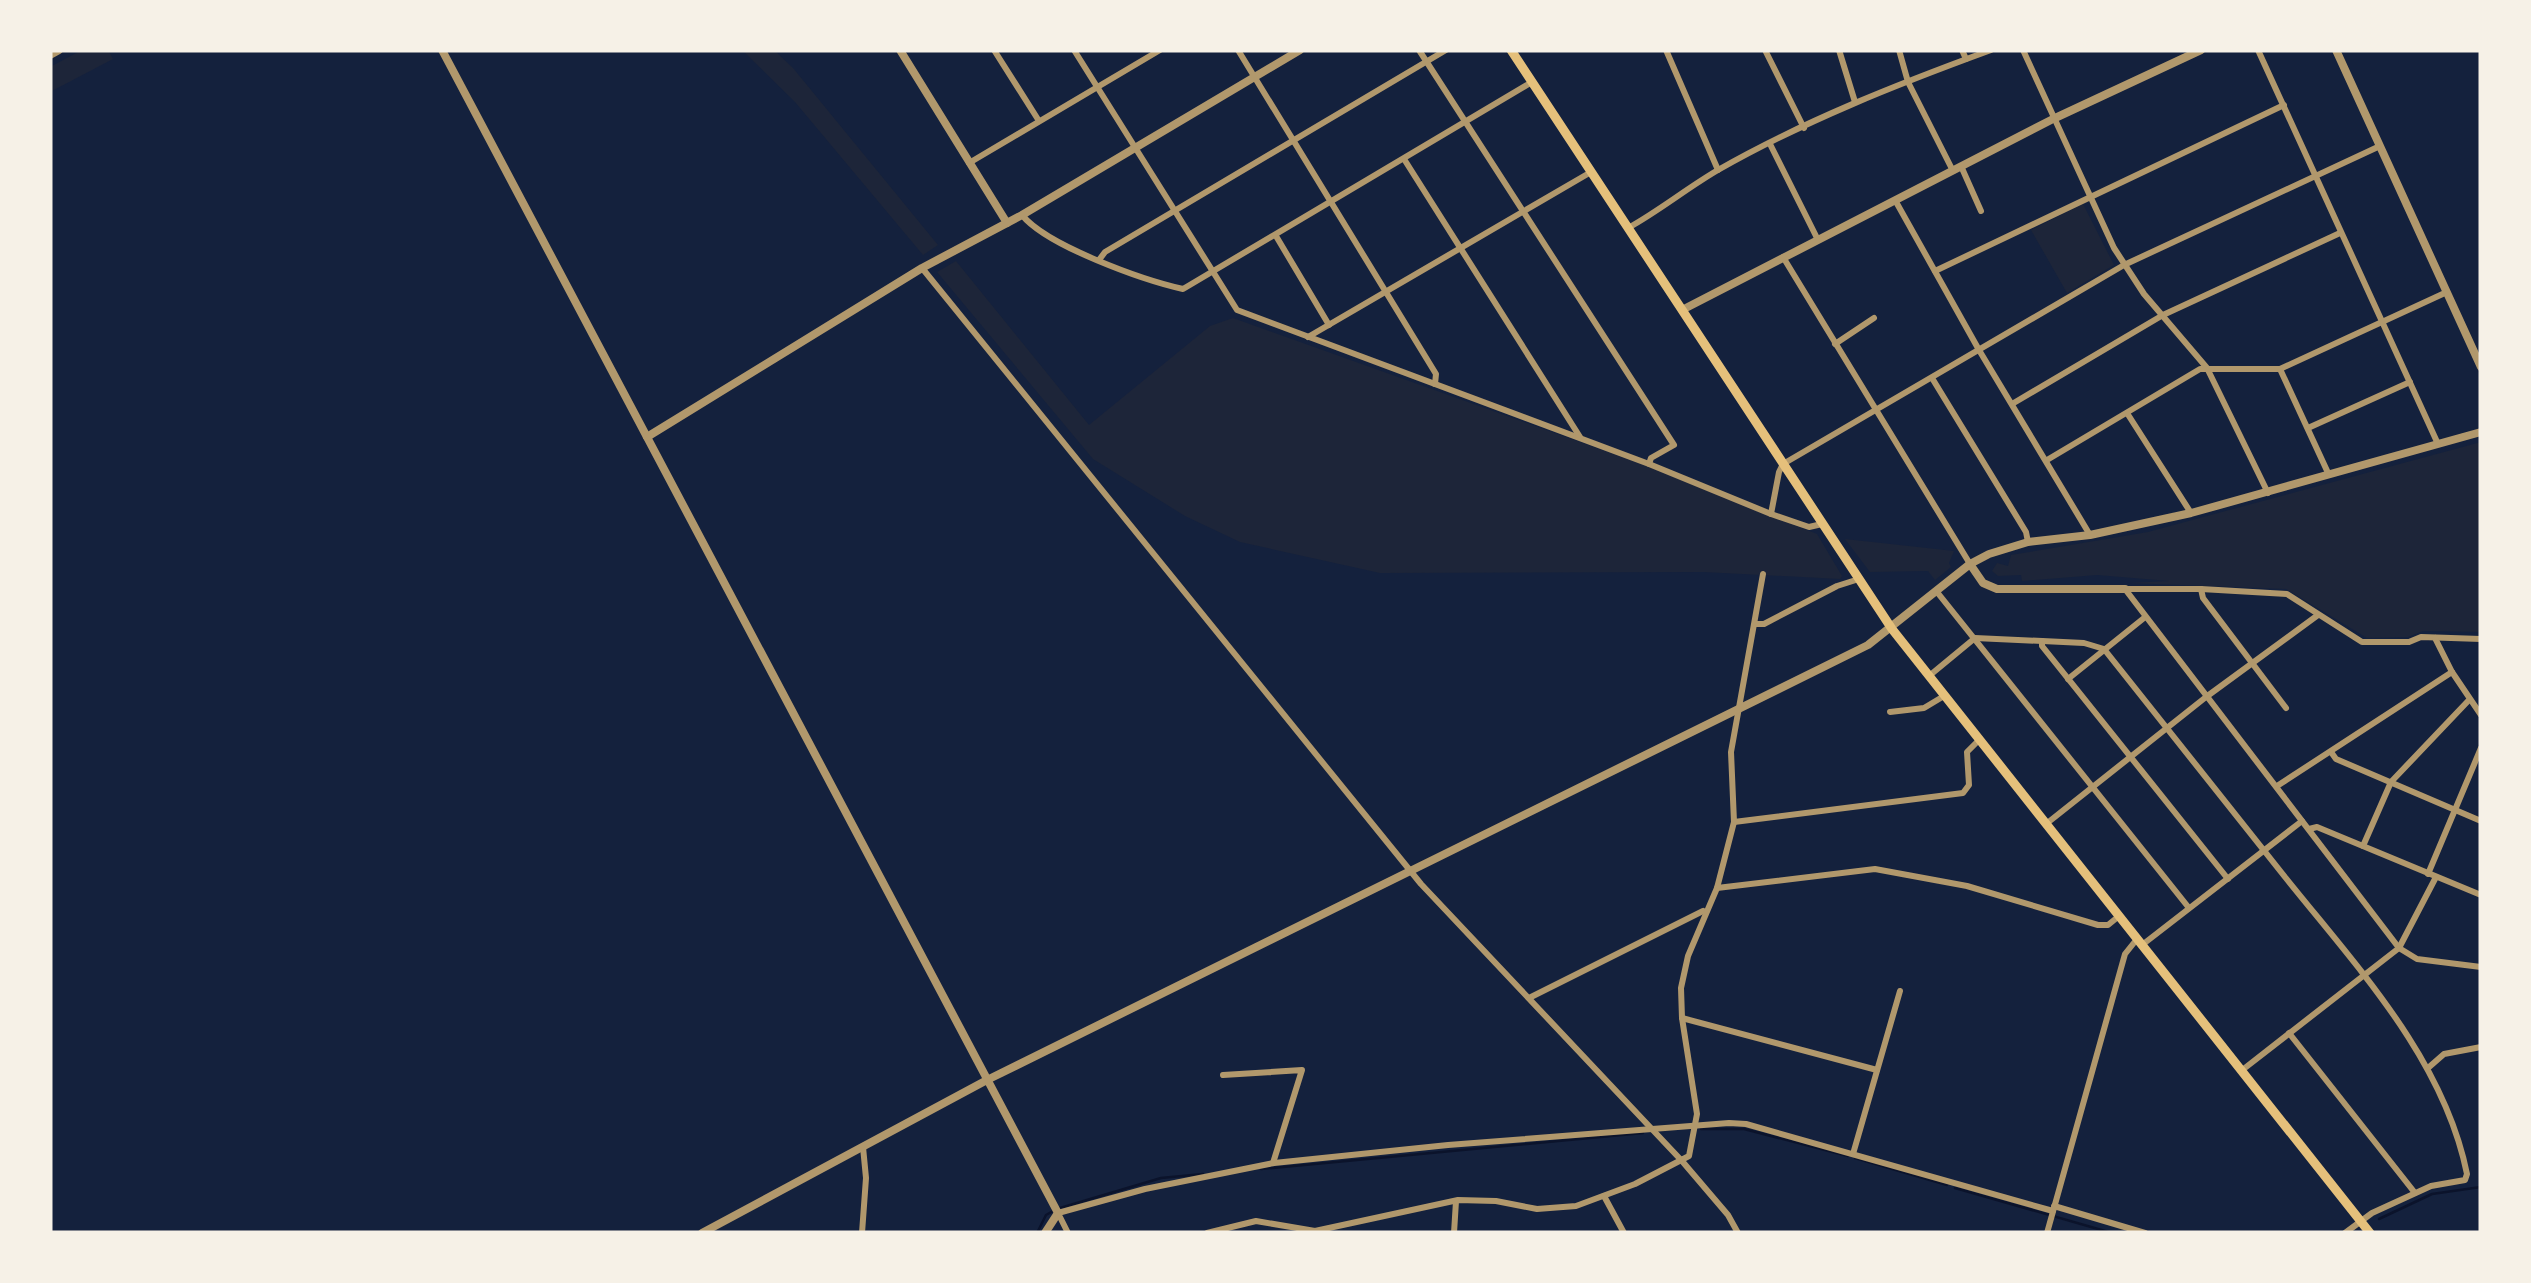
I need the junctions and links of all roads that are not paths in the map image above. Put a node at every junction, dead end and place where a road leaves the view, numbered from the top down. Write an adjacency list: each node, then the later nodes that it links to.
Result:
1 (59, 50): 23 (street)
2 (442, 50): 86 (street)
3 (900, 50): 41 (street)
4 (994, 50): 33 (street)
5 (1074, 50): 29 (street)
6 (1238, 50): 26 (street)
7 (1300, 50): 26 (street)
8 (1420, 50): 25 (street)
9 (1446, 50): 25 (street)
10 (1511, 50): 27 (main road)
11 (1666, 50): 43 (street)
12 (1765, 50): 35 (street)
13 (1839, 50): 30 (street)
14 (1898, 50): 28 (street)
15 (1962, 50): 24 (street)
16 (1991, 50): 24 (street)
17 (2024, 50): 32 (street)
18 (2201, 50): 22 (street)
19 (2258, 50): 31 (street)
20 (2336, 50): 38 (street)
21 (1157, 51): 29 (street)
22 (2184, 54): 32 (street)
23 (50, 55)
24 (1966, 59): 28 (street)
25 (1427, 62): 34 (street); 36 (street)
26 (1255, 77): 36 (street); 39 (street)
27 (1532, 82): 34 (street); 44 (main road)
28 (1908, 82): 30 (street); 42 (street)
29 (1096, 88): 33 (street); 39 (street)
30 (1855, 102): 35 (street)
31 (2284, 105): 45 (street); 46 (street)
32 (2053, 119): 42 (street); 46 (street)
33 (1039, 121): 41 (street)
34 (1466, 121): 40 (street); 50 (street)
35 (1804, 128): 37 (street)
36 (1294, 141): 48 (street); 49 (street)
37 (1770, 144): 43 (street); 57 (street)
38 (2380, 146): 45 (street); 66 (street)
39 (1134, 148): 49 (street); 52 (street)
40 (1404, 159): 48 (street); 58 (street)
41 (968, 163): 53 (street)
42 (1957, 168): 47 (street); 51 (street)
43 (1718, 170): 54 (street)
44 (1591, 172): 50 (street); 54 (main road)
45 (2316, 176): 55 (street); 61 (street)
46 (2089, 195): 61 (street); 63 (street)
47 (1896, 200): 57 (street); 63 (street)
48 (1332, 202): 56 (street); 65 (street)
49 (1174, 211): 60 (street); 64 (street)
50 (1524, 211): 58 (street); 90 (street)
51 (1981, 211)
52 (1022, 215): 53 (street); 60 (street)
53 (1006, 223): 62 (street)
54 (1628, 228): 67 (main road)
55 (2340, 233): 68 (street); 70 (street)
56 (1276, 236): 64 (street); 71 (street)
57 (1818, 238): 59 (street)
58 (1460, 248): 65 (street); 87 (street)
59 (1782, 256): 67 (street); 73 (street)
60 (1098, 260): 64 (street)
61 (2124, 265): 68 (street); 74 (street)
62 (922, 268): 86 (street); 141 (street)
63 (1935, 271): 74 (street)
64 (1213, 273): 72 (street)
65 (1386, 291): 71 (street); 80 (street)
66 (2447, 292): 70 (street); 75 (street)
67 (1682, 310): 91 (main road)
68 (2163, 315): 76 (street); 81 (street)
69 (1874, 318): 73 (street)
70 (2381, 322): 77 (street); 79 (street)
71 (1329, 324): 72 (street)
72 (1308, 337): 80 (street)
73 (1835, 344): 82 (street)
74 (1979, 350): 78 (street); 81 (street)
75 (2481, 367)
76 (2208, 368): 77 (street); 83 (street); 93 (street)
77 (2280, 369): 84 (street)
78 (1932, 378): 82 (street); 98 (street)
79 (2410, 382): 84 (street); 88 (street)
80 (1435, 384): 87 (street)
81 (2012, 404): 89 (street)
82 (1876, 410): 91 (street); 99 (street)
83 (2127, 412): 89 (street); 94 (street)
84 (2308, 428): 92 (street)
85 (2481, 432): 88 (street)
86 (648, 436): 162 (street)
87 (1581, 438): 90 (street)
88 (2439, 445): 92 (street)
89 (2047, 460): 97 (street)
90 (1649, 464): 95 (street)
91 (1783, 464): 95 (street); 96 (main road)
92 (2329, 476): 93 (street)
93 (2268, 492): 94 (street)
94 (2191, 513): 97 (street)
95 (1771, 514): 96 (street)
96 (1822, 524): 101 (main road)
97 (2090, 535): 98 (street)
98 (2028, 542): 99 (street)
99 (1970, 564): 103 (street); 104 (street)
100 (1763, 574): 107 (street)
101 (1859, 579): 107 (street); 108 (main road)
102 (2201, 589): 103 (street); 105 (street); 114 (street)
103 (2125, 590): 106 (street)
104 (1938, 592): 108 (street); 109 (street)
105 (2318, 614): 110 (street); 114 (street)
106 (2144, 618): 113 (street); 119 (street)
107 (1756, 624): 122 (street)
108 (1892, 629): 116 (main road); 122 (street)
109 (1974, 638): 112 (street); 116 (street); 132 (street)
110 (2435, 638): 111 (street); 115 (street)
111 (2481, 639)
112 (2042, 641): 113 (street); 117 (street)
113 (2104, 649): 117 (street); 125 (street)
114 (2252, 664): 119 (street); 121 (street)
115 (2452, 672): 120 (street); 128 (street)
116 (1929, 676): 118 (main road)
117 (2068, 678): 129 (street)
118 (1944, 696): 123 (street); 126 (main road)
119 (2206, 697): 125 (street); 131 (street)
120 (2470, 700): 124 (street); 130 (street)
121 (2286, 708)
122 (1741, 709): 136 (street); 141 (street)
123 (1890, 712)
124 (2481, 715)
125 (2167, 728): 129 (street); 140 (street)
126 (1979, 740): 136 (street); 137 (main road)
127 (2481, 748): 133 (street)
128 (2331, 752): 130 (street); 131 (street)
129 (2130, 756): 132 (street); 143 (street)
130 (2391, 782): 133 (street); 139 (street)
131 (2277, 786): 134 (street)
132 (2093, 787): 137 (street); 146 (street)
133 (2455, 810): 135 (street); 142 (street)
134 (2302, 821): 138 (street); 140 (street)
135 (2481, 821)
136 (1734, 822): 144 (street)
137 (2046, 824): 148 (main road)
138 (2309, 829): 139 (street); 150 (street)
139 (2363, 846): 142 (street)
140 (2264, 850): 143 (street); 152 (street)
141 (1411, 872): 154 (street); 162 (street)
142 (2432, 875): 145 (street); 150 (street)
143 (2228, 878): 146 (street)
144 (1717, 888): 147 (street); 148 (street)
145 (2481, 895)
146 (2189, 908): 149 (street)
147 (1705, 910): 154 (street); 155 (street)
148 (2119, 916): 149 (main road)
149 (2139, 942): 160 (main road); 172 (street)
150 (2398, 948): 151 (street); 152 (street)
151 (2481, 966)
152 (2363, 975): 156 (street); 158 (street)
153 (1900, 991): 159 (street)
154 (1530, 998): 164 (street)
155 (1682, 1018): 159 (street); 163 (street)
156 (2289, 1033): 160 (street); 169 (street)
157 (2481, 1047): 158 (street)
158 (2428, 1068): 169 (street)
159 (1877, 1070): 166 (street)
160 (2241, 1071): 174 (main road)
161 (1223, 1074): 168 (street)
162 (988, 1080): 165 (street); 173 (street)
163 (1696, 1124): 164 (street); 166 (street); 167 (street)
164 (1652, 1129): 167 (street); 168 (street)
165 (863, 1147): 175 (street); 176 (street)
166 (1853, 1154): 172 (street)
167 (1682, 1161): 170 (street); 182 (street)
168 (1273, 1164): 173 (street)
169 (2415, 1193): 174 (street)
170 (1604, 1196): 171 (street); 181 (street)
171 (1456, 1200): 179 (street); 180 (street)
172 (2054, 1208): 183 (street); 184 (street)
173 (1058, 1213): 177 (street); 178 (street)
174 (2360, 1221): 185 (street); 186 (main road)
175 (702, 1233)
176 (862, 1233)
177 (1045, 1233)
178 (1068, 1233)
179 (1207, 1233)
180 (1454, 1233)
181 (1624, 1233)
182 (1738, 1233)
183 (2046, 1233)
184 (2145, 1233)
185 (2345, 1233)
186 (2370, 1233)

